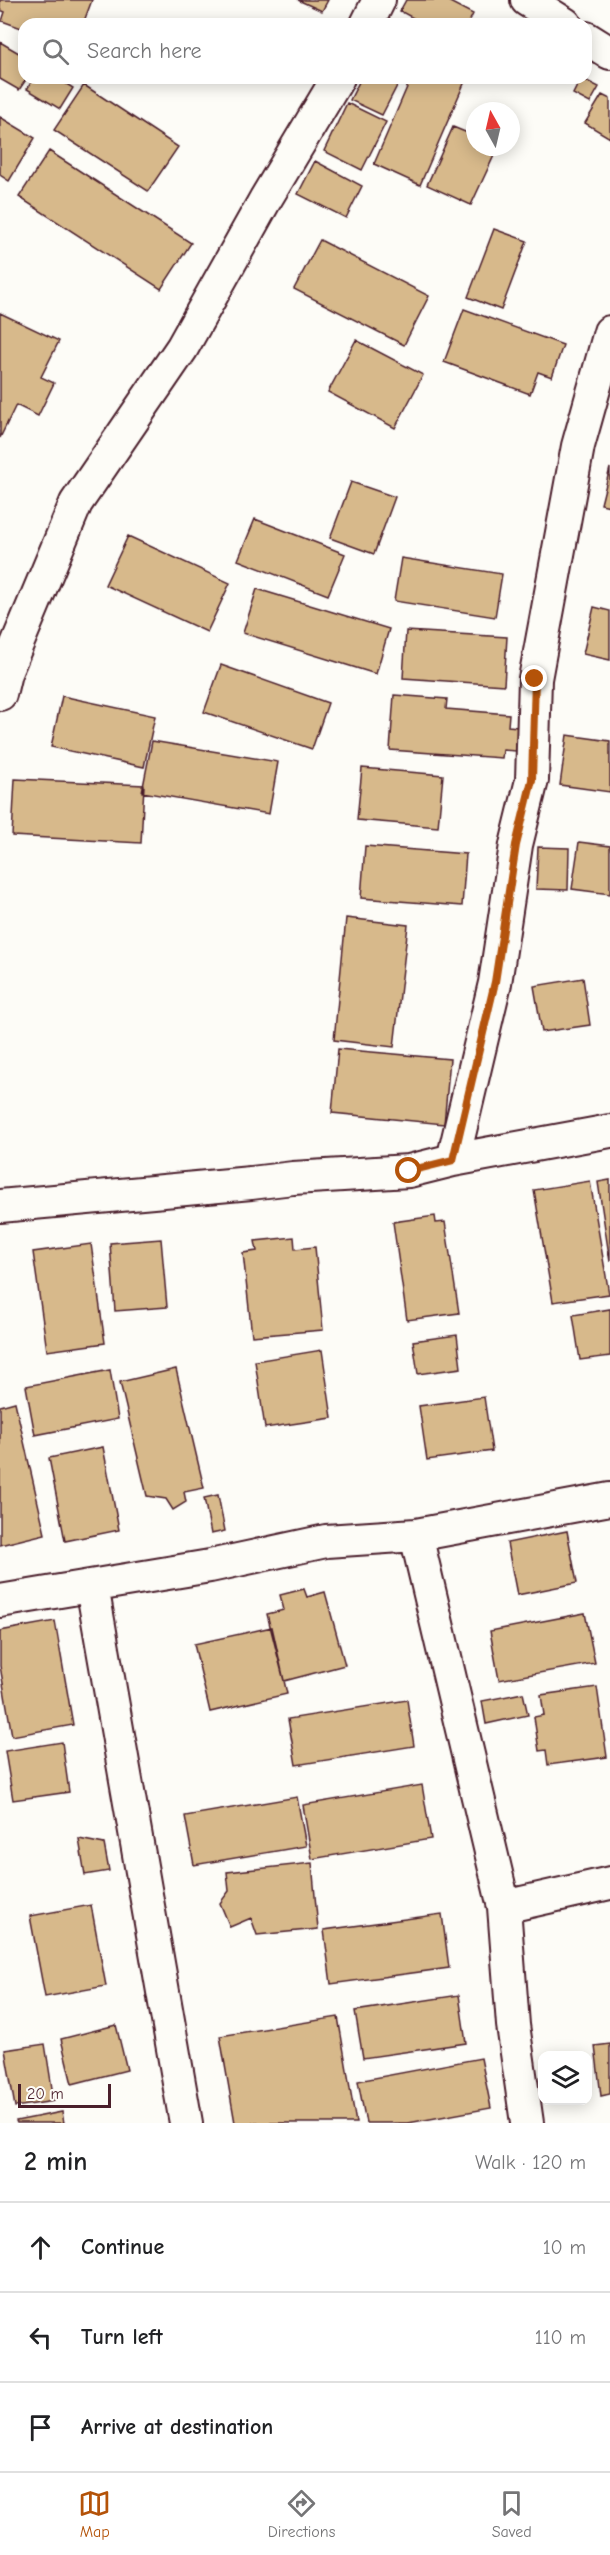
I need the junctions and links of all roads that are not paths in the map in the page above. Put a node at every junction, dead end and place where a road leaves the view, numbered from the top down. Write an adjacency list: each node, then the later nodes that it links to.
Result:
1 (379, 0): 3 (street)
2 (527, 0): 4 (street)
3 (370, 18)
4 (556, 18)
5 (592, 42): 6 (street)
6 (610, 53)
7 (334, 84): 9 (street)
8 (610, 332): 11 (street)
9 (0, 694)
10 (610, 1131): 11 (street)
11 (453, 1160): 12 (street)
12 (0, 1206)
13 (610, 1499): 14 (street)
14 (416, 1535): 15 (street); 18 (street)
15 (92, 1586): 16 (street); 19 (street)
16 (0, 1601)
17 (610, 1883): 18 (street)
18 (504, 1906): 20 (street)
19 (186, 2123)
20 (527, 2123)

